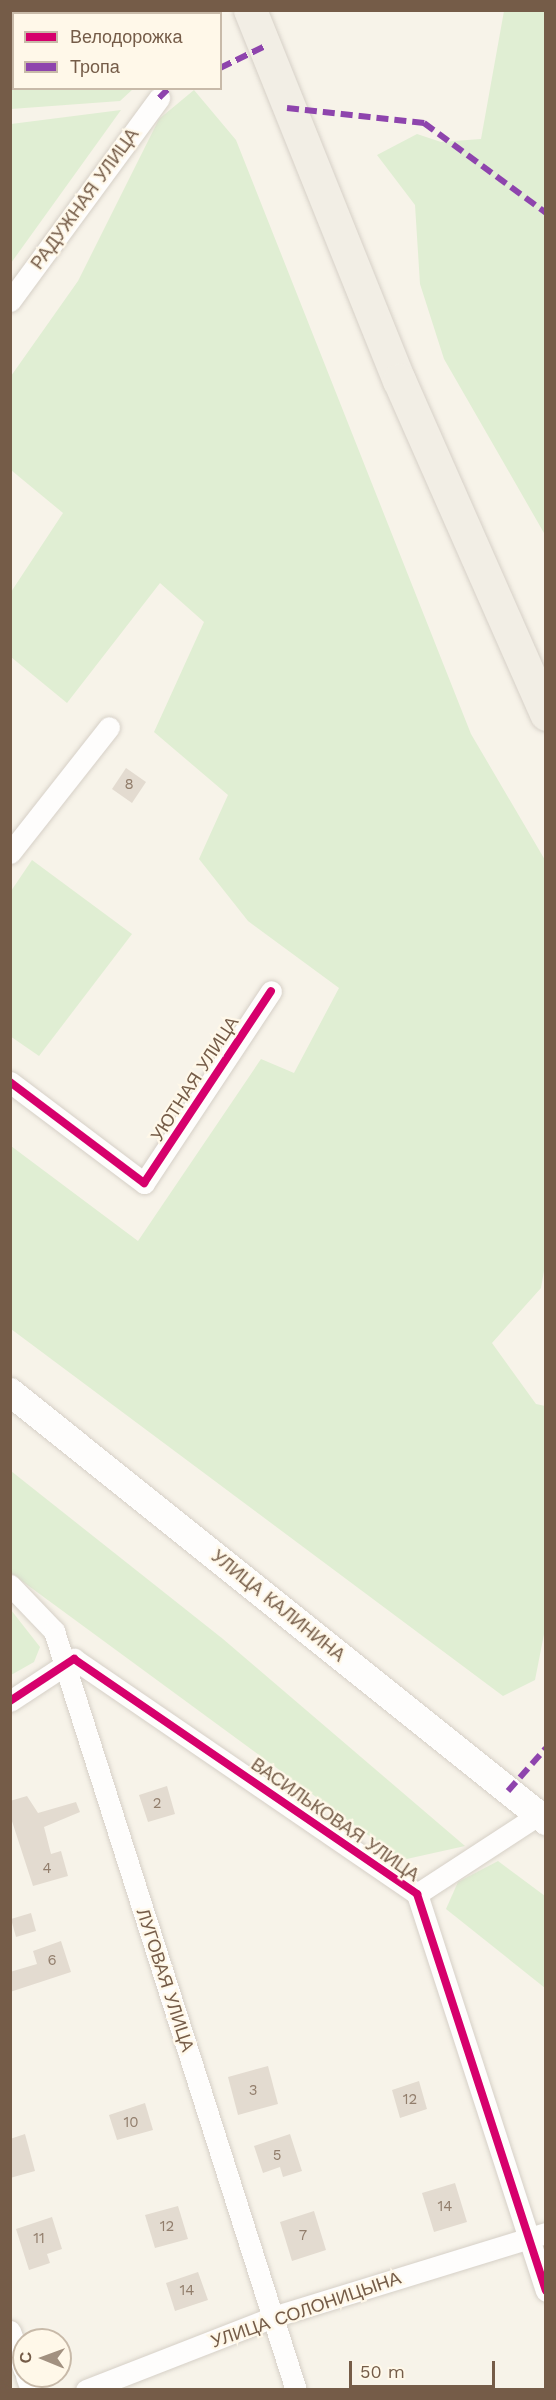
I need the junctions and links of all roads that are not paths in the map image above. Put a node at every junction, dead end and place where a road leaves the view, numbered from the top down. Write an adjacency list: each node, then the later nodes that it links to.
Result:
1 (250, 10): 4 (main road)
2 (159, 98): 3 (street, РАДУЖНАЯ УЛИЦА)
3 (10, 301)
4 (546, 714)
5 (109, 727): 6 (street)
6 (10, 853)
7 (271, 991): 8 (street, УЮТНАЯ УЛИЦА)
8 (10, 1082)
9 (10, 1392): 13 (main road, УЛИЦА КАЛИНИНА)
10 (10, 1585): 11 (street, ЛУГОВАЯ УЛИЦА)
11 (65, 1662): 12 (street); 14 (street, ВАСИЛЬКОВАЯ УЛИЦА); 17 (street, ЛУГОВАЯ УЛИЦА)
12 (10, 1701)
13 (542, 1818): 14 (street)
14 (417, 1894): 15 (street, ВАСИЛЬКОВАЯ УЛИЦА)
15 (537, 2235): 16 (street, ВАСИЛЬКОВАЯ УЛИЦА); 17 (street, УЛИЦА СОЛОНИЦЫНА)
16 (546, 2291)
17 (273, 2317): 18 (street, УЛИЦА СОЛОНИЦЫНА); 19 (street, ЛУГОВАЯ УЛИЦА)
18 (86, 2390)
19 (296, 2390)

